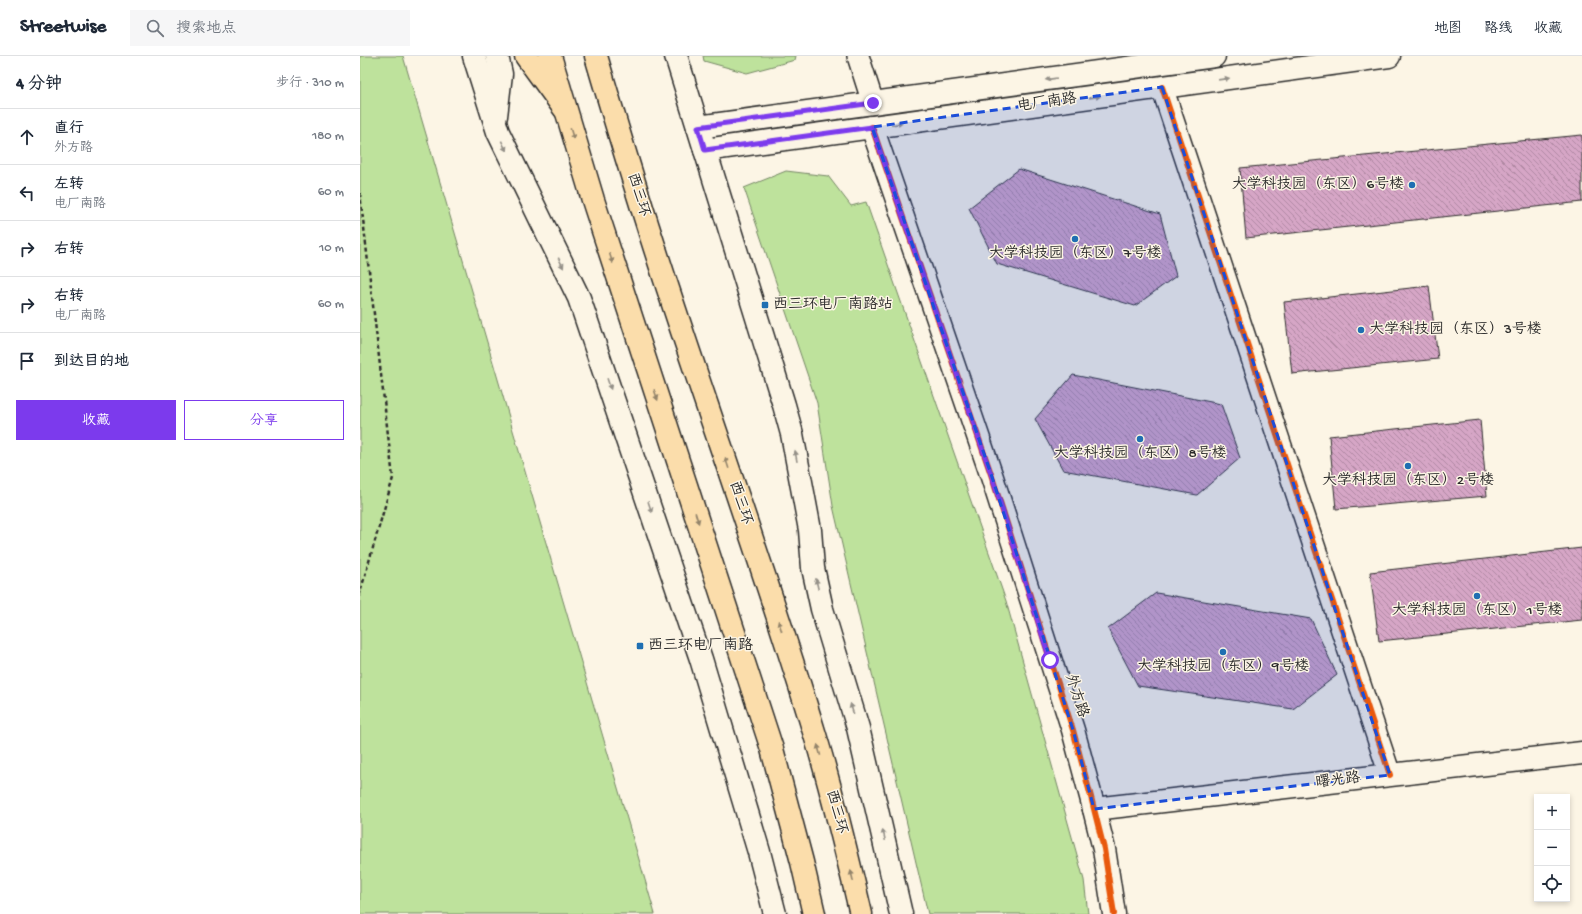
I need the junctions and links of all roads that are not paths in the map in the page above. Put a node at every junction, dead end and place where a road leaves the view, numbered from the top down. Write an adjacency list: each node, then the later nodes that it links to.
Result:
1 (474, 56): 15 (street)
2 (497, 56): 15 (street)
3 (526, 56): 14 (main road)
4 (550, 56): 14 (main road)
5 (596, 56): 12 (main road, 西三环)
6 (608, 56): 12 (main road, 西三环)
7 (676, 56): 16 (street)
8 (858, 56): 13 (street)
9 (1214, 56): 13 (street, 电厂南路, one-way to 13)
10 (1389, 56): 11 (street, 电厂南路, one-way to 10)
11 (1162, 87): 17 (street, 电厂南路, one-way to 11); 20 (street)
12 (608, 95): 24 (main road, 西三环, one-way to 12)
13 (873, 103): 16 (street, 电厂南路)
14 (564, 108): 23 (main road, one-way to 23)
15 (496, 125): 22 (street, one-way to 22)
16 (698, 127): 18 (street)
17 (872, 127): 18 (street, 电厂南路); 21 (street, 外方路)
18 (705, 150): 25 (street, one-way to 18)
19 (1582, 753): 20 (street, 曙光路)
20 (1390, 775): 21 (street, 曙光路)
21 (1094, 809): 26 (street, 外方路)
22 (775, 914)
23 (814, 914)
24 (861, 914)
25 (901, 914)
26 (1114, 914)

